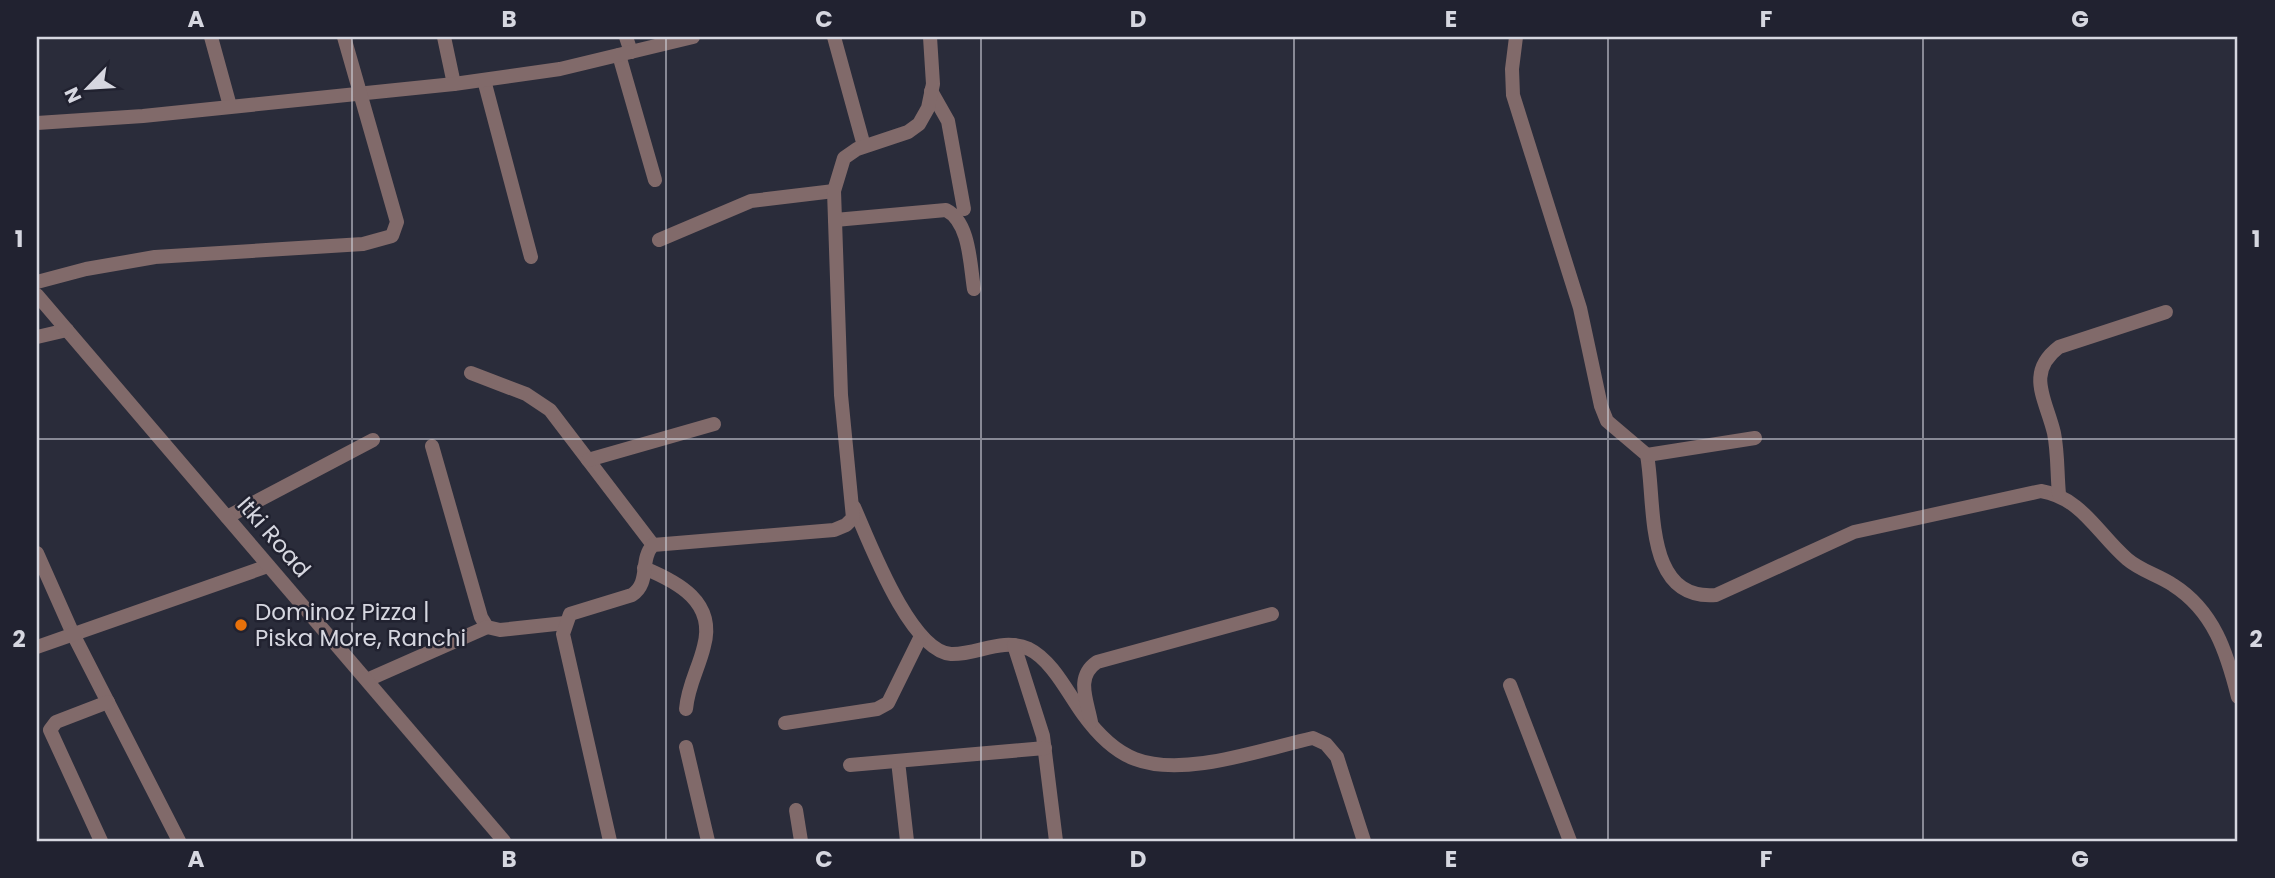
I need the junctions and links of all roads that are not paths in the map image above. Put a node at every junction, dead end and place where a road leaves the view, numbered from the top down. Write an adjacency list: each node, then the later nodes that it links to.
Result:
1 (211, 37): 14 (street)
2 (344, 37): 13 (street)
3 (444, 37): 11 (street)
4 (626, 37): 9 (street)
5 (693, 37): 9 (street)
6 (834, 37): 16 (street)
7 (930, 37): 12 (street)
8 (1516, 37): 34 (street)
9 (625, 53): 10 (street); 17 (street)
10 (484, 80): 11 (street); 22 (street)
11 (454, 84): 13 (street)
12 (931, 91): 16 (street); 19 (street)
13 (360, 93): 14 (street); 23 (street)
14 (230, 106): 15 (street)
15 (37, 123)
16 (864, 146): 18 (street)
17 (655, 180)
18 (835, 191): 20 (street); 21 (street)
19 (964, 209)
20 (835, 220): 24 (street); 37 (street)
21 (659, 240)
22 (531, 257)
23 (37, 282)
24 (974, 289)
25 (37, 295): 27 (street, Itki Road)
26 (2166, 312): 36 (street)
27 (67, 330): 28 (street); 38 (street, Itki Road)
28 (37, 337)
29 (471, 373): 35 (street)
30 (714, 424): 35 (street)
31 (1755, 438): 34 (street)
32 (373, 440): 38 (street)
33 (432, 446): 45 (street)
34 (1647, 455): 36 (street)
35 (588, 460): 39 (street)
36 (2059, 494): 52 (street)
37 (854, 507): 39 (street); 47 (street)
38 (227, 517): 41 (street, Itki Road)
39 (653, 545): 42 (street)
40 (37, 552): 46 (street)
41 (268, 566): 46 (street); 50 (street, Itki Road)
42 (644, 568): 44 (street); 54 (street)
43 (1272, 614): 56 (street)
44 (565, 623): 45 (street); 65 (street)
45 (487, 627): 50 (street)
46 (73, 634): 49 (street); 53 (street)
47 (921, 636): 48 (street); 55 (street)
48 (1014, 645): 56 (street); 58 (street)
49 (37, 647)
50 (367, 680): 64 (street, Itki Road)
51 (1510, 685): 71 (street)
52 (2238, 697)
53 (108, 702): 62 (street); 63 (street)
54 (686, 709)
55 (785, 723)
56 (1093, 727): 70 (street)
57 (686, 747): 66 (street)
58 (1045, 748): 59 (street); 69 (street)
59 (898, 761): 60 (street); 68 (street)
60 (850, 765)
61 (796, 810): 67 (street)
62 (101, 841)
63 (179, 841)
64 (504, 841)
65 (610, 841)
66 (708, 841)
67 (801, 841)
68 (907, 841)
69 (1056, 841)
70 (1364, 841)
71 (1570, 841)

